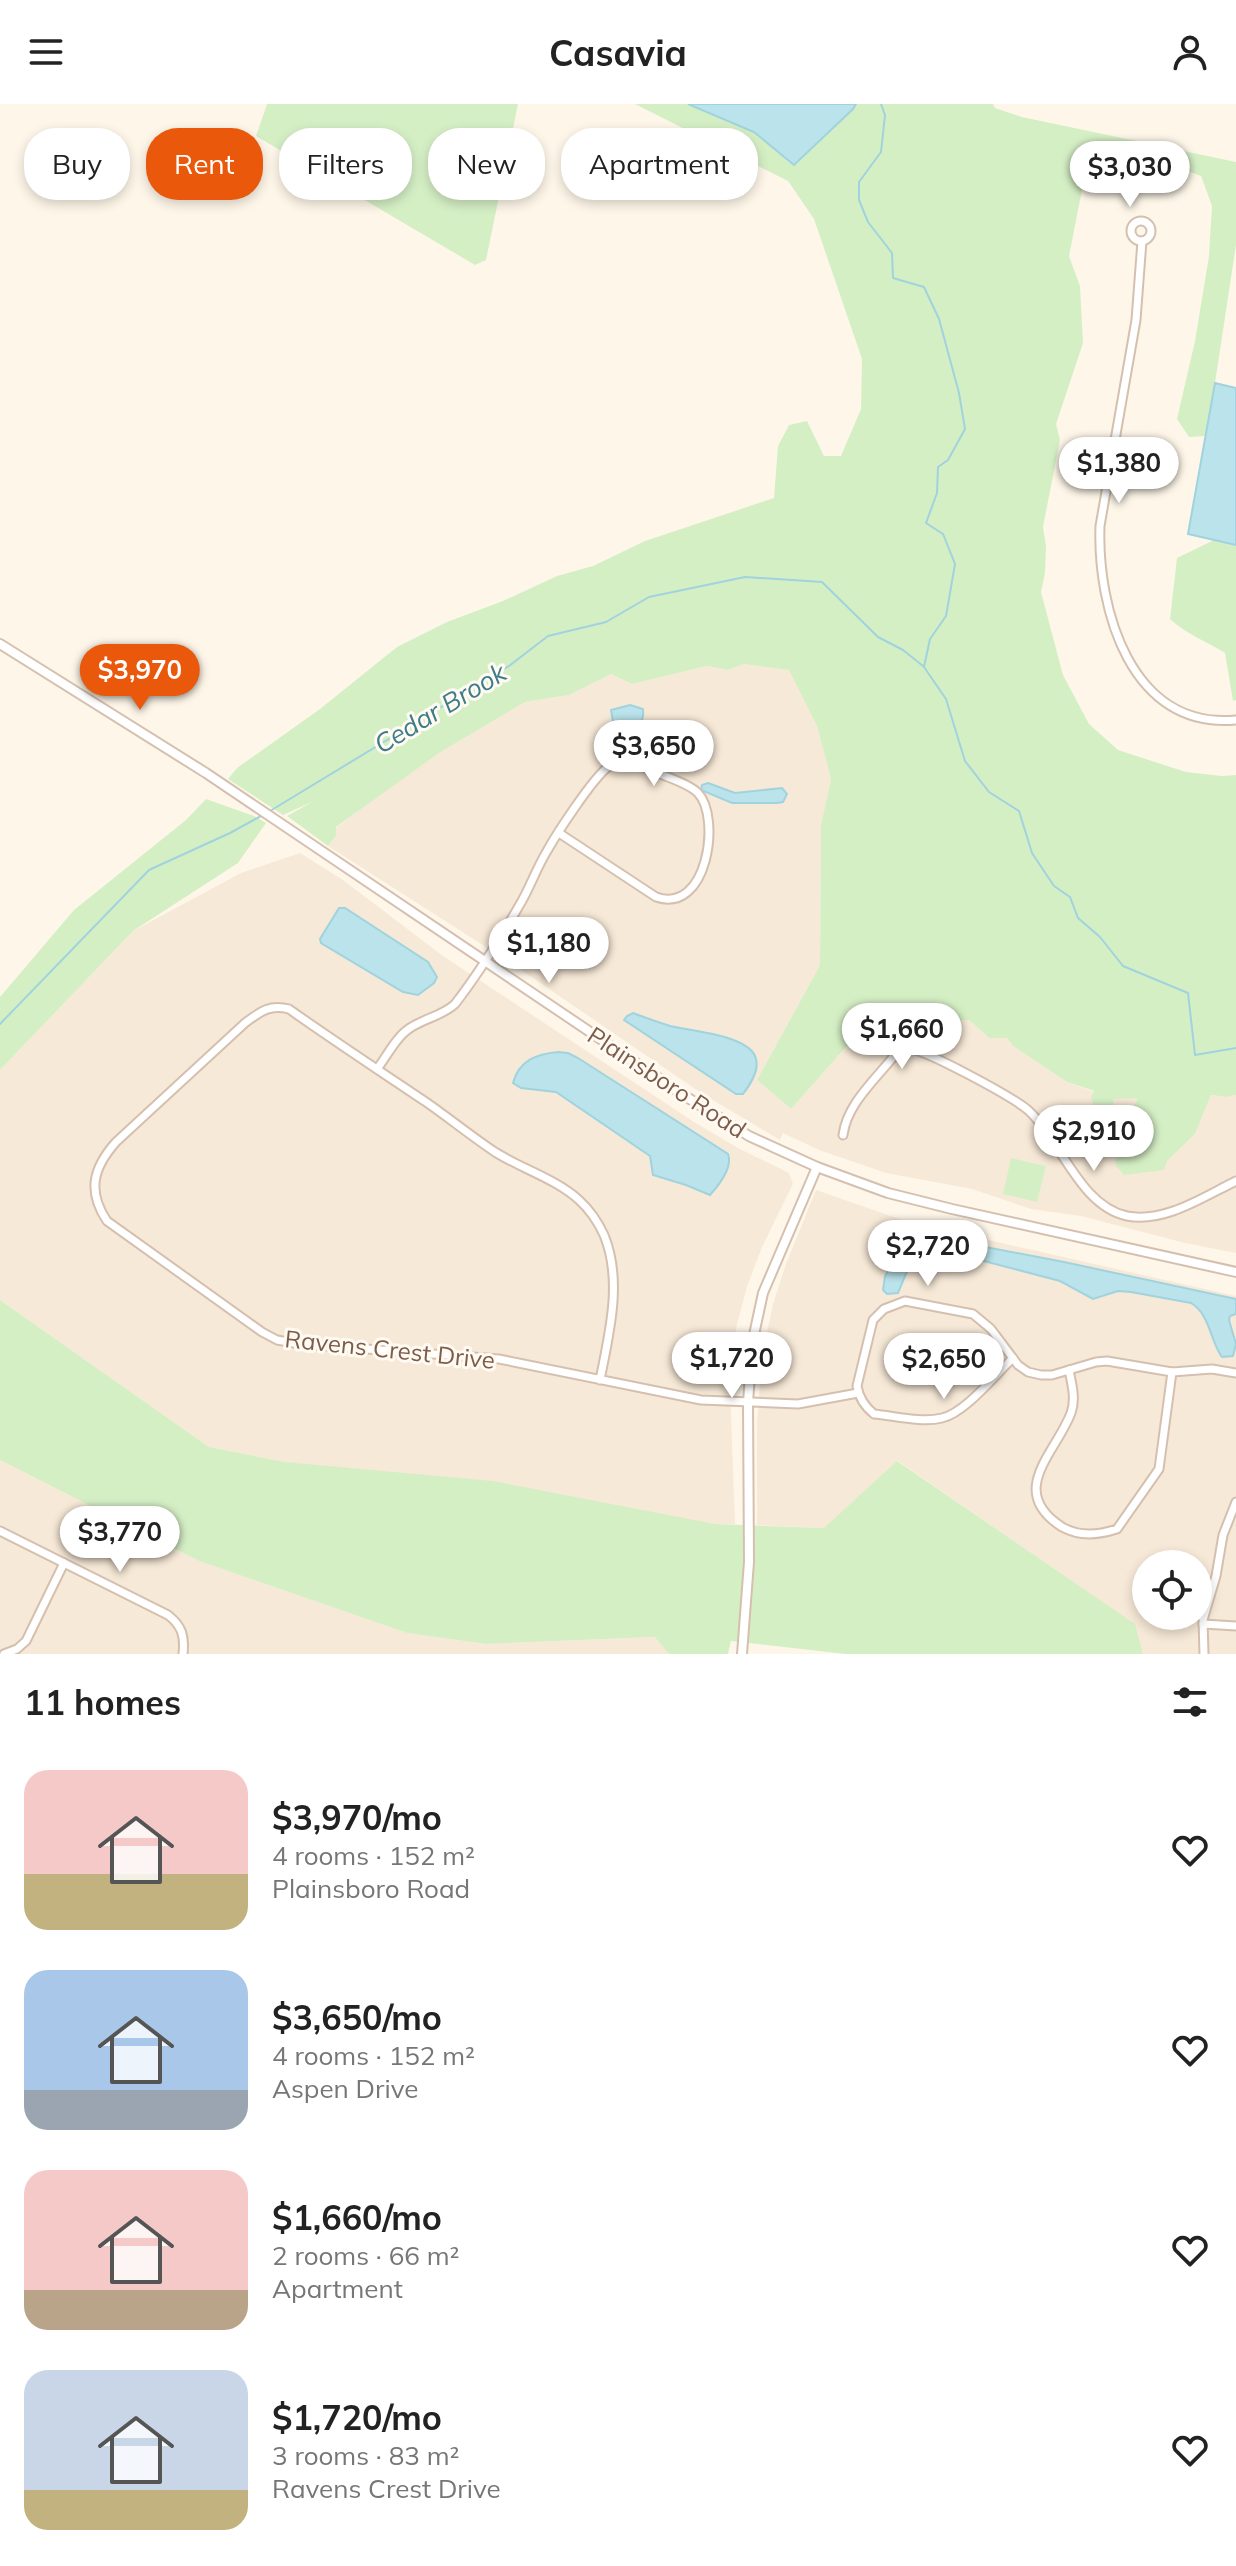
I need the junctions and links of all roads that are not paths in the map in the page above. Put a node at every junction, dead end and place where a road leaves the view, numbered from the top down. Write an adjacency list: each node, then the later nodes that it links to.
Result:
1 (1142, 241): 3 (street)
2 (0, 644): 5 (street, Plainsboro Road)
3 (1236, 720)
4 (559, 833): 4 (street); 5 (street)
5 (484, 961): 6 (street); 8 (street, Plainsboro Road)
6 (377, 1069): 15 (street, Ravens Crest Drive); 15 (street, Ravens Crest Drive)
7 (843, 1135): 9 (street)
8 (817, 1167): 10 (street, Plainsboro Road); 17 (street)
9 (1236, 1181)
10 (1236, 1272)
11 (1013, 1358): 12 (street); 16 (street); 16 (street)
12 (1069, 1370): 13 (street); 13 (street)
13 (1172, 1372): 14 (street)
14 (1236, 1373)
15 (600, 1380): 17 (street, Ravens Crest Drive)
16 (858, 1393): 17 (street, Ravens Crest Drive)
17 (748, 1403): 27 (street)
18 (1236, 1502): 21 (street)
19 (0, 1531): 20 (street)
20 (64, 1563): 25 (street); 26 (street)
21 (1212, 1591)
22 (1212, 1625): 23 (street)
23 (1236, 1626)
24 (1203, 1630): 28 (street)
25 (4, 1654)
26 (183, 1654)
27 (742, 1654)
28 (1204, 1654)

